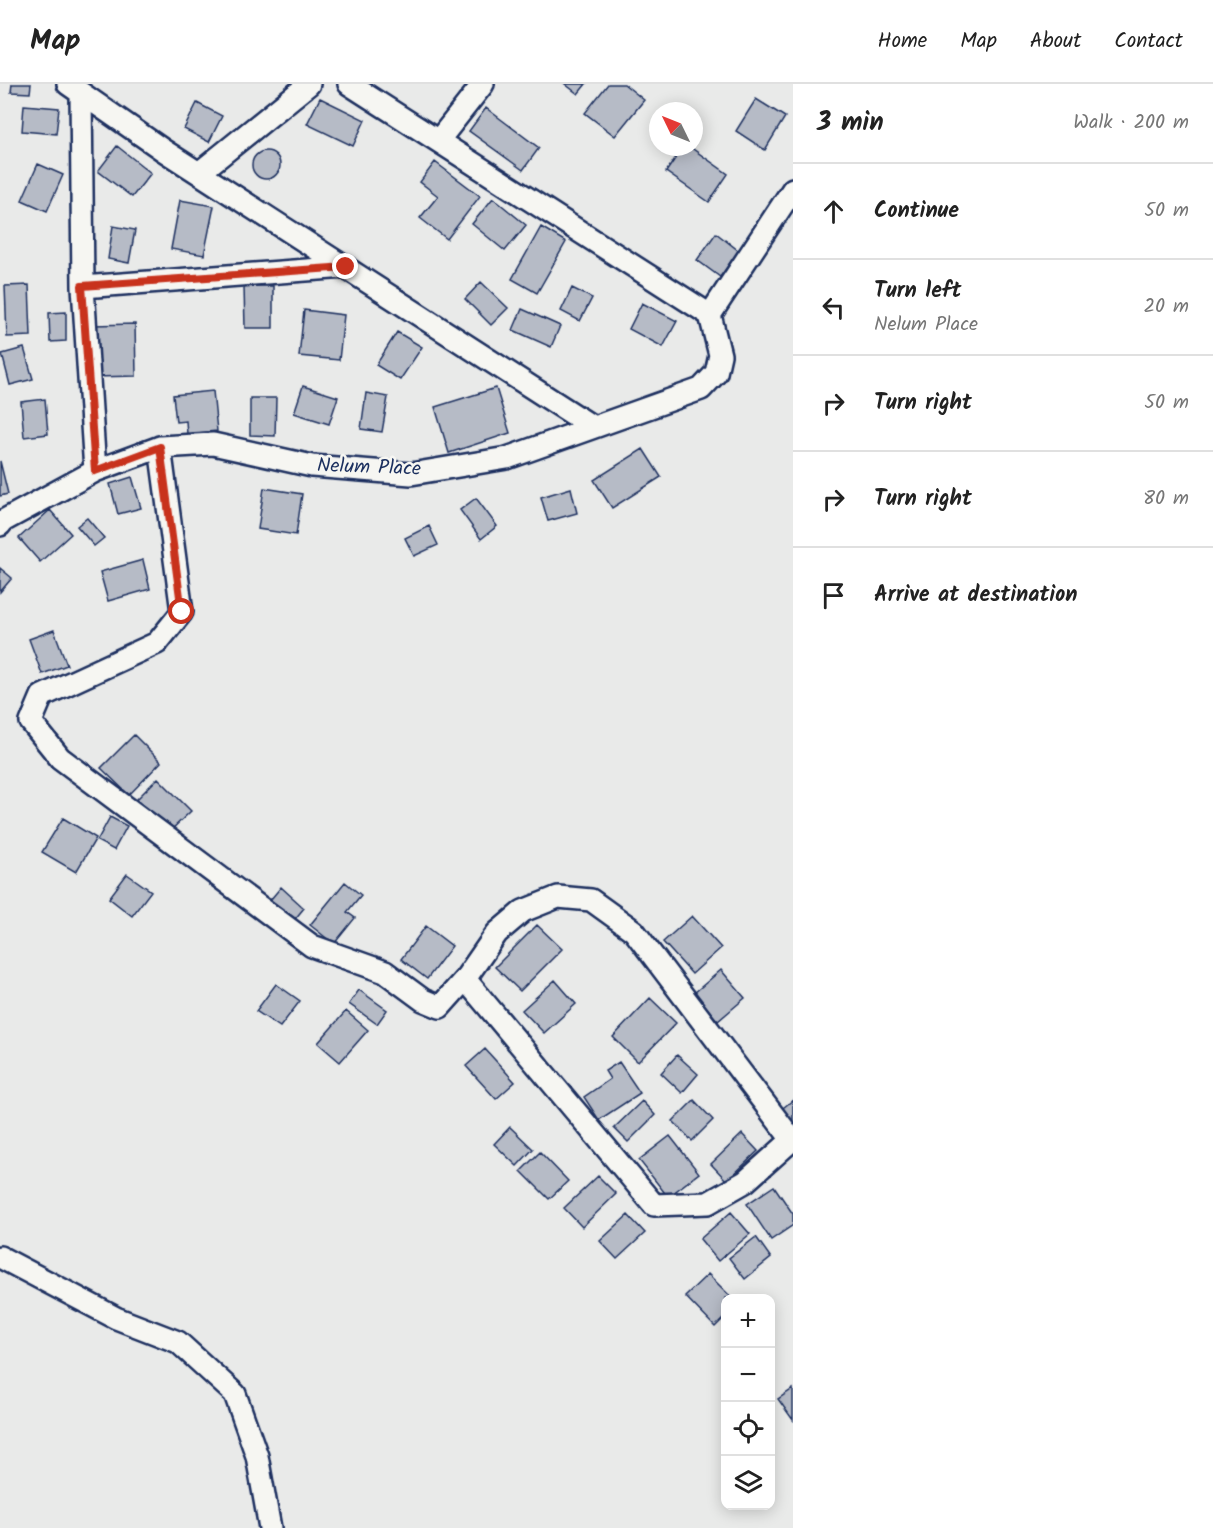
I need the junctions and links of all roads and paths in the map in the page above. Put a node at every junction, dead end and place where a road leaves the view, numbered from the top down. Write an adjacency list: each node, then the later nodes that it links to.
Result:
1 (309, 84): 6 (street)
2 (349, 84): 5 (street)
3 (483, 84): 5 (street)
4 (74, 89): 6 (street); 9 (street)
5 (438, 141): 10 (street)
6 (199, 173): 8 (street)
7 (793, 189): 10 (street)
8 (346, 267): 9 (street); 11 (street)
9 (82, 286): 13 (street)
10 (710, 315): 11 (street, Nelum Place)
11 (593, 427): 12 (street, Nelum Place)
12 (160, 447): 13 (street, Nelum Place); 15 (street)
13 (95, 471): 14 (street, Nelum Place)
14 (0, 525)
15 (465, 979): 16 (street); 16 (street)
16 (793, 1141)
17 (0, 1257): 18 (street)
18 (270, 1528)

